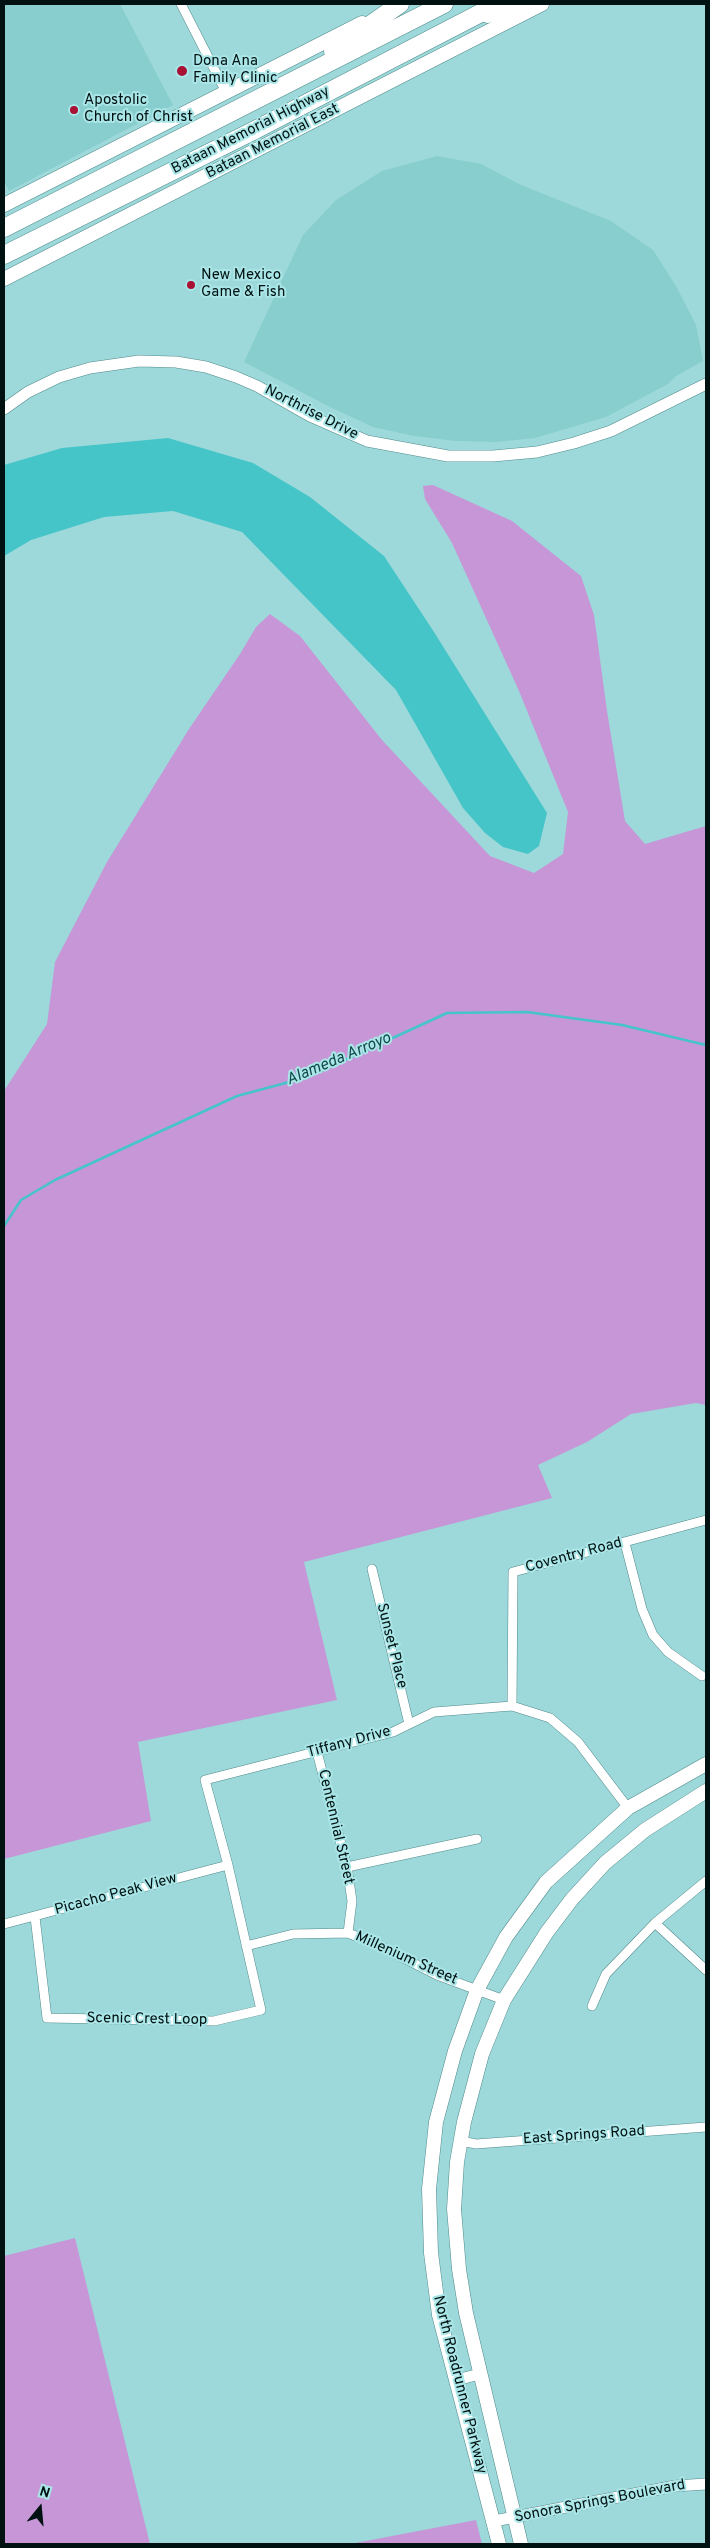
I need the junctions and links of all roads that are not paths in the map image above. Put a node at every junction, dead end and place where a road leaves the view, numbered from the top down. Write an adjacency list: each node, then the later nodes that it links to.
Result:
1 (181, 4): 9 (street)
2 (400, 4): 8 (highway); 9 (main road)
3 (444, 4): 8 (highway, Bataan Memorial Highway)
4 (498, 4): 7 (highway, Bataan Memorial Highway)
5 (518, 4): 7 (highway)
6 (542, 4): 13 (main road, Bataan Memorial East)
7 (466, 21): 12 (highway, Bataan Memorial Highway)
8 (288, 84): 11 (highway, Bataan Memorial Highway)
9 (226, 92): 10 (main road)
10 (4, 206)
11 (4, 228)
12 (4, 255)
13 (4, 279)
14 (706, 384): 15 (street, Northrise Drive)
15 (4, 409)
16 (706, 1520): 17 (street, Coventry Road)
17 (625, 1542): 19 (street); 20 (street, Coventry Road)
18 (372, 1569): 21 (street, Sunset Place)
19 (702, 1676)
20 (512, 1706): 21 (street, Tiffany Drive); 25 (street, Tiffany Drive)
21 (409, 1724): 22 (street, Tiffany Drive)
22 (317, 1752): 27 (street, Tiffany Drive); 28 (street, Centennial Street)
23 (706, 1764): 25 (main road, North Roadrunner Parkway)
24 (706, 1791): 37 (main road, North Roadrunner Parkway)
25 (628, 1808): 36 (main road, North Roadrunner Parkway)
26 (478, 1839): 28 (street)
27 (228, 1865): 30 (street, Picacho Peak View); 34 (street, Scenic Crest Loop)
28 (347, 1867): 33 (street, Centennial Street)
29 (706, 1881): 31 (street)
30 (35, 1916): 32 (street, Picacho Peak View); 34 (street, Scenic Crest Loop)
31 (655, 1923): 35 (street); 38 (street)
32 (4, 1924)
33 (348, 1933): 34 (street, Millenium Street); 36 (street, Millenium Street)
34 (246, 1946)
35 (706, 1970)
36 (477, 1990): 37 (street, Millenium Street); 42 (main road, North Roadrunner Parkway)
37 (504, 2000): 40 (main road, North Roadrunner Parkway)
38 (592, 2006)
39 (706, 2127): 40 (street, East Springs Road)
40 (461, 2141): 41 (main road, North Roadrunner Parkway)
41 (480, 2374): 42 (street); 44 (main road, North Roadrunner Parkway)
42 (456, 2380): 45 (main road, North Roadrunner Parkway)
43 (706, 2484): 44 (street, Sonora Springs Boulevard)
44 (514, 2519): 45 (street, Sonora Springs Boulevard); 47 (main road, North Roadrunner Parkway)
45 (494, 2522): 46 (main road, North Roadrunner Parkway)
46 (499, 2544)
47 (520, 2544)

